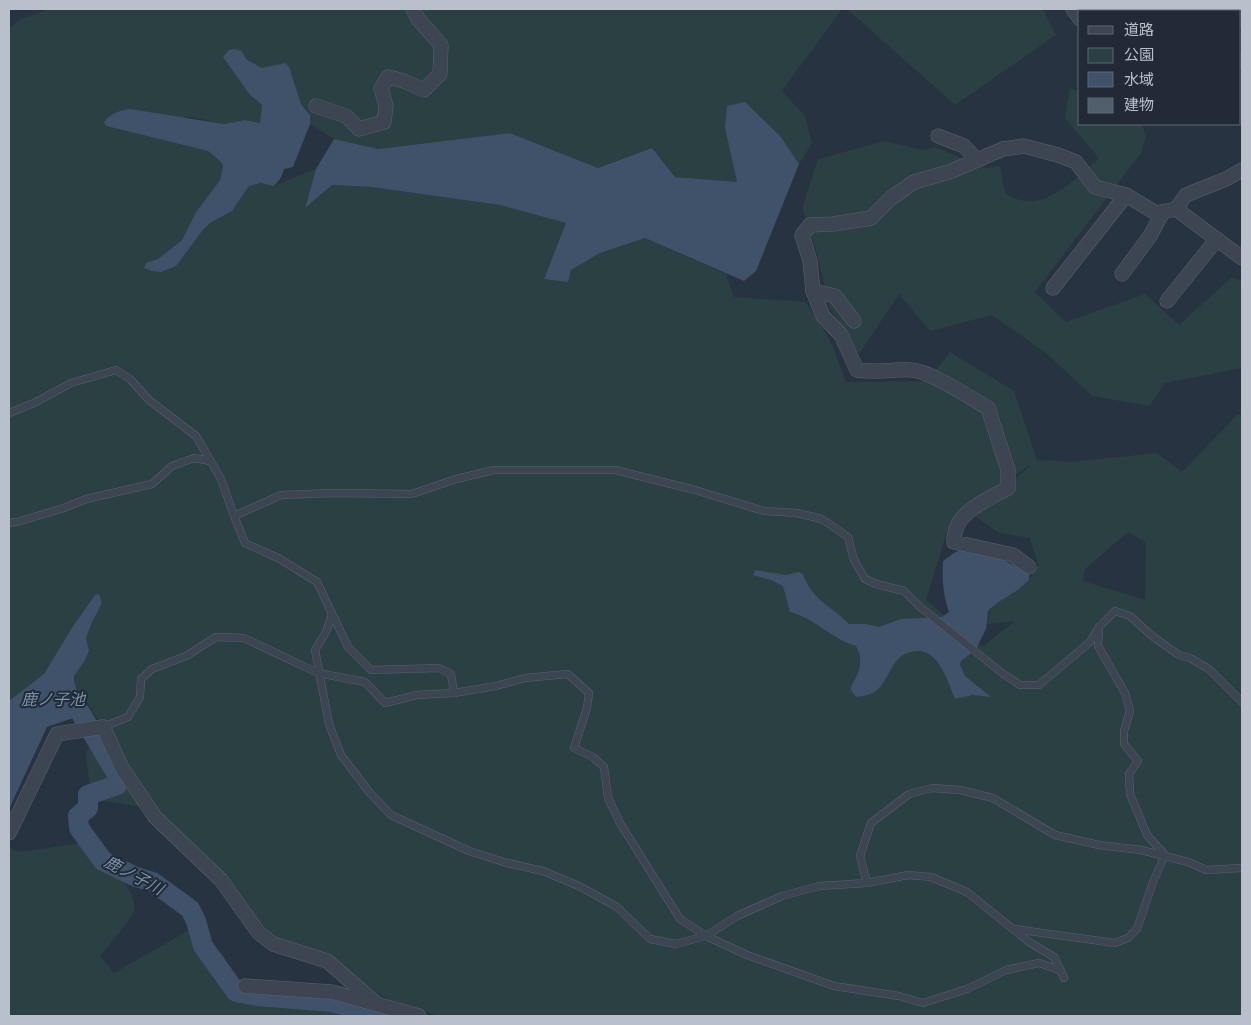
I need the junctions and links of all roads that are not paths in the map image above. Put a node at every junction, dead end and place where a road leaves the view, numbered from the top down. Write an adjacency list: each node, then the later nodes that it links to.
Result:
1 (413, 9): 2 (street)
2 (316, 106)
3 (938, 136): 4 (street)
4 (977, 160): 6 (street); 12 (street)
5 (1242, 170): 7 (street)
6 (1126, 195): 7 (street); 11 (street)
7 (1169, 210): 8 (street); 10 (street)
8 (1217, 239): 9 (street); 13 (street)
9 (1242, 258)
10 (1122, 274)
11 (1053, 288)
12 (813, 291): 14 (street); 19 (street)
13 (1167, 301)
14 (854, 321)
15 (9, 412): 16 (lane)
16 (210, 460): 17 (lane); 18 (lane)
17 (234, 516): 20 (lane); 21 (lane)
18 (9, 523)
19 (1029, 567)
20 (332, 614): 22 (lane); 23 (lane)
21 (1099, 627): 24 (lane); 27 (lane)
22 (318, 673): 23 (lane); 25 (lane); 31 (lane)
23 (454, 693): 31 (lane)
24 (1242, 702)
25 (103, 727): 26 (street); 35 (street)
26 (9, 833)
27 (1165, 855): 28 (lane); 29 (lane); 30 (lane)
28 (1242, 868)
29 (867, 883): 30 (lane); 31 (lane)
30 (1014, 928): 32 (lane)
31 (706, 936): 32 (lane)
32 (1060, 970): 33 (lane)
33 (1064, 978)
34 (245, 986): 35 (street)
35 (376, 1004): 36 (street)
36 (419, 1016)

